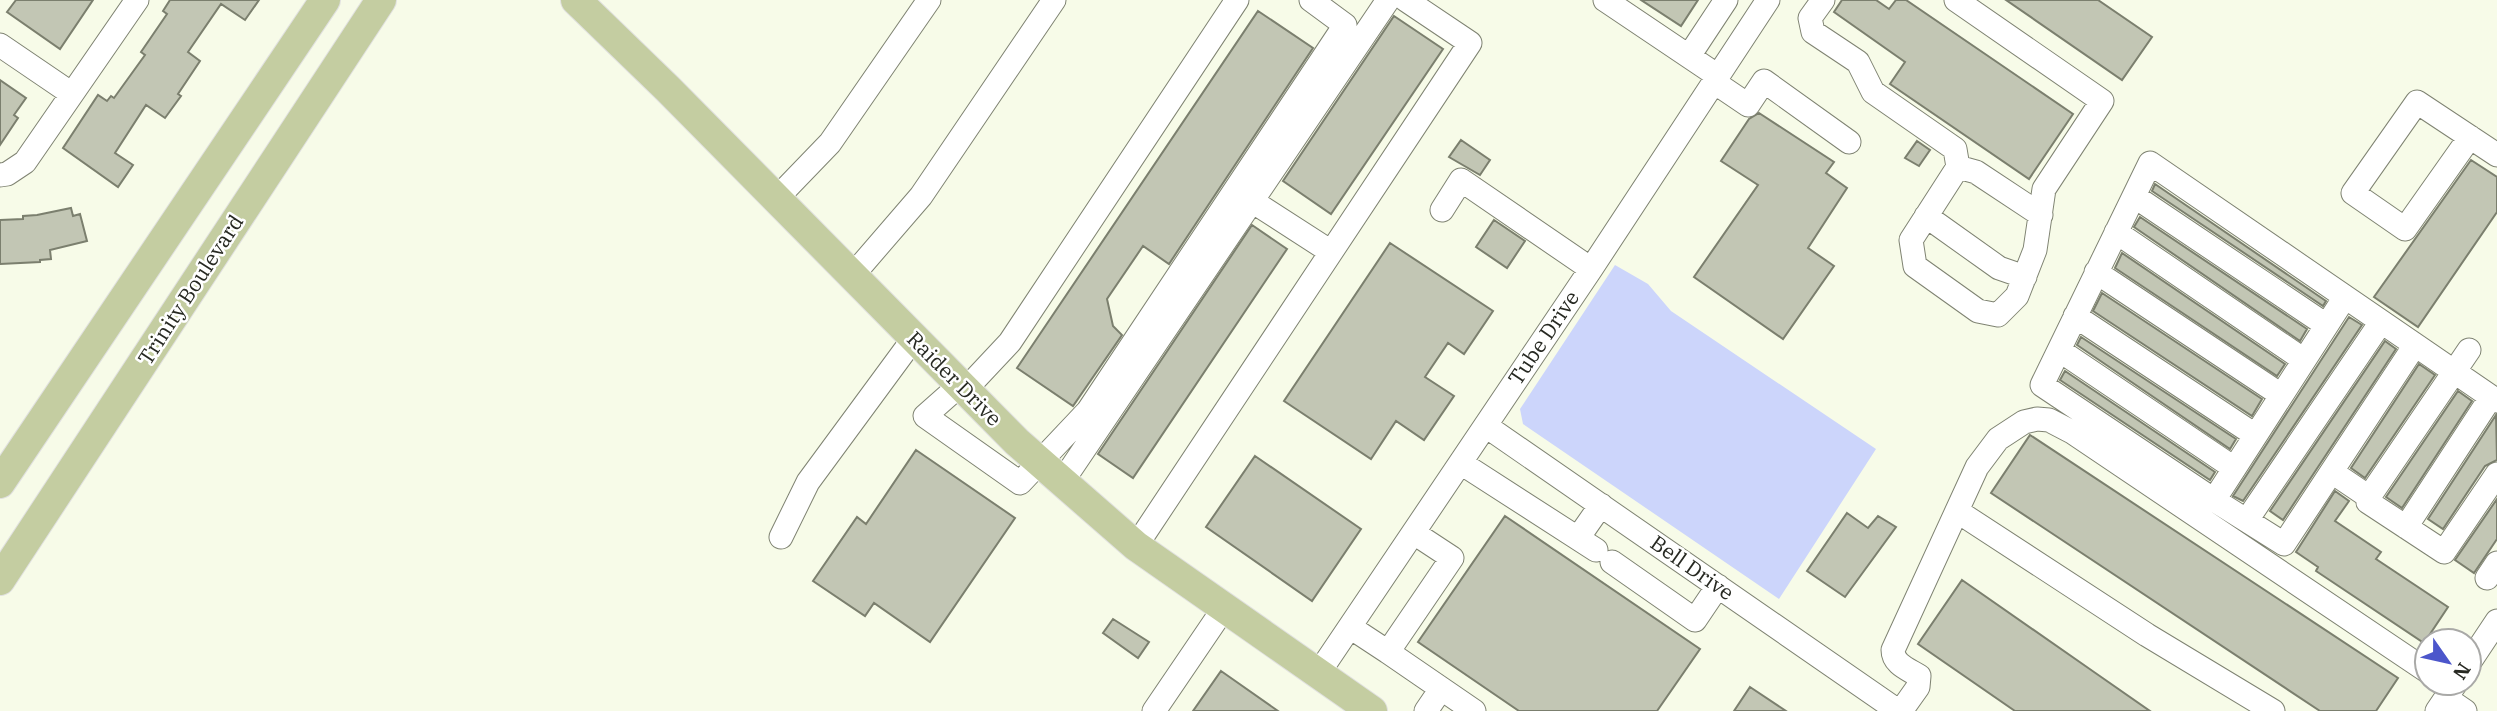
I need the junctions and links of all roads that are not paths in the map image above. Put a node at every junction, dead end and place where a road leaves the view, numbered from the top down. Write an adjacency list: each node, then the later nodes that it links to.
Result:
1 (137, 0): 19 (street)
2 (325, 0): 57 (main road)
3 (381, 0): 68 (main road, Trinity Boulevard)
4 (576, 0): 26 (main road, Raider Drive)
5 (929, 0): 26 (street)
6 (1054, 0): 35 (street)
7 (1237, 0): 47 (street)
8 (1311, 0): 54 (street)
9 (1388, 0): 27 (street)
10 (1406, 0): 32 (street)
11 (1605, 0): 17 (street)
12 (1726, 0): 17 (street)
13 (1768, 0): 18 (street, Tube Drive)
14 (1823, 0): 23 (street)
15 (1956, 0): 29 (street)
16 (0, 45): 19 (street)
17 (1689, 57): 18 (street)
18 (1716, 79): 21 (street); 33 (street, Tube Drive)
19 (72, 94): 24 (street)
20 (2470, 137): 20 (street); 22 (street)
21 (1849, 142)
22 (2497, 155)
23 (1958, 167): 29 (street); 30 (street)
24 (4, 175)
25 (2134, 196): 31 (street); 37 (street); 40 (street)
26 (776, 199): 35 (main road, Raider Drive)
27 (1252, 201): 32 (street); 54 (street)
28 (1441, 210): 33 (street)
29 (2040, 215): 36 (street)
30 (1926, 216): 36 (street); 36 (street)
31 (2116, 232): 34 (street); 45 (street)
32 (1331, 252): 66 (street)
33 (1591, 269): 50 (street, Tube Drive)
34 (2096, 272): 38 (street); 48 (street)
35 (852, 276): 41 (main road, Raider Drive)
36 (2025, 278)
37 (2344, 296): 39 (street); 40 (street)
38 (2075, 316): 43 (street); 51 (street)
39 (2381, 321): 42 (street); 62 (street)
40 (2326, 325): 45 (street)
41 (914, 338): 47 (main road, Raider Drive); 65 (street)
42 (2415, 345): 46 (street); 55 (street)
43 (2059, 350): 53 (street); 59 (street)
44 (2469, 350): 46 (street)
45 (2304, 360): 48 (street)
46 (2454, 372): 49 (street); 58 (street)
47 (963, 387): 54 (main road, Raider Drive); 54 (street)
48 (2281, 395): 51 (street)
49 (2494, 399): 63 (street)
50 (1486, 426): 52 (street, Tube Drive); 60 (street, Bell Drive)
51 (2255, 435): 53 (street)
52 (1461, 463): 64 (street, Tube Drive); 67 (street)
53 (2234, 468): 59 (street)
54 (1051, 472): 66 (main road, Raider Drive)
55 (2332, 472): 58 (street); 62 (street)
56 (2497, 474): 63 (street)
57 (0, 483)
58 (2369, 497): 63 (street)
59 (2214, 500): 62 (street)
60 (1601, 505): 67 (street); 69 (street, Bell Drive)
61 (1957, 511): 75 (street); 83 (street); 84 (street)
62 (2247, 520)
63 (2406, 527)
64 (1414, 533): 72 (street, Tube Drive); 74 (street)
65 (781, 537)
66 (1136, 546): 70 (main road, Raider Drive)
67 (1595, 550): 69 (street)
68 (0, 580)
69 (1718, 586): 83 (street, Bell Drive)
70 (1224, 608): 76 (main road, Raider Drive); 79 (street)
71 (2497, 621): 73 (street)
72 (1350, 627): 74 (street); 76 (street, Tube Drive)
73 (2483, 642)
74 (1388, 652): 77 (street)
75 (2413, 662)
76 (1318, 674): 80 (main road, Raider Drive)
77 (1441, 689): 81 (street); 82 (street)
78 (2451, 697): 85 (street)
79 (1154, 711)
80 (1372, 711)
81 (1426, 711)
82 (1474, 711)
83 (1900, 711)
84 (2273, 711)
85 (2465, 711)

